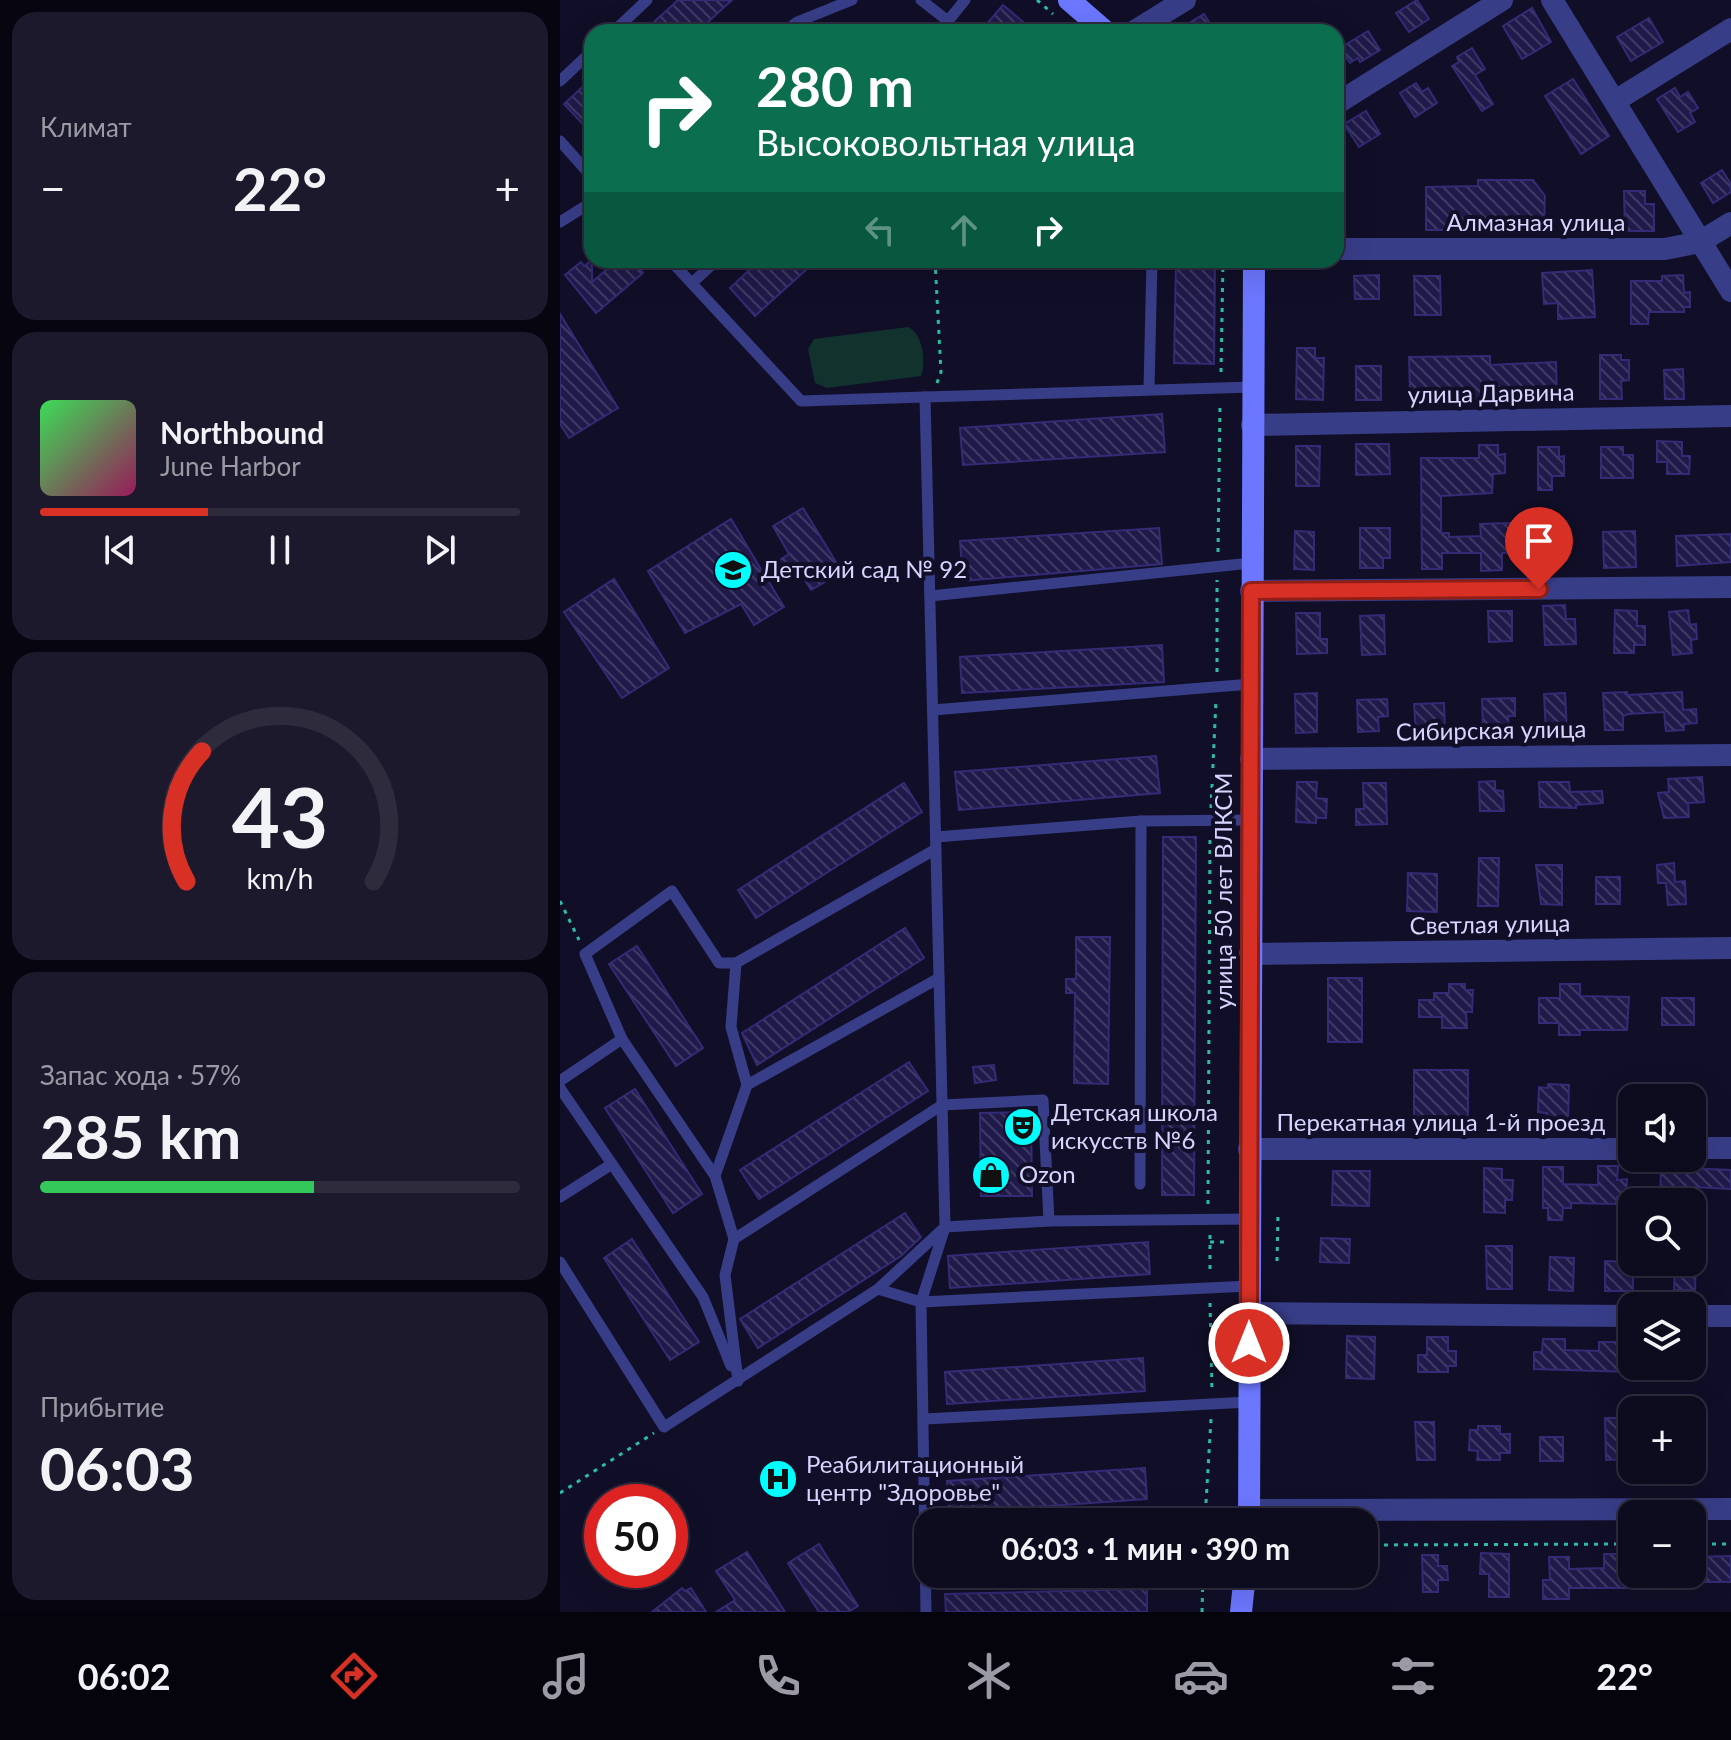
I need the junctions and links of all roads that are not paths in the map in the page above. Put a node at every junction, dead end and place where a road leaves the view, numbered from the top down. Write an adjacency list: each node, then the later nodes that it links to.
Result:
1 (647, 0): 9 (lane)
2 (852, 0): 10 (lane)
3 (921, 0): 11 (lane)
4 (965, 0): 12 (lane)
5 (1069, 0): 13 (main road)
6 (1185, 0): 14 (street)
7 (1502, 0): 18 (street)
8 (1552, 0): 19 (street)
9 (622, 24)
10 (794, 24)
11 (944, 24)
12 (950, 24)
13 (1097, 24)
14 (1146, 24)
15 (1731, 29): 19 (street)
16 (584, 58): 17 (lane)
17 (560, 81)
18 (1344, 99)
19 (1615, 101): 25 (street)
20 (560, 141): 21 (lane)
21 (584, 168)
22 (584, 207): 23 (lane)
23 (560, 222)
24 (1731, 223): 25 (street, Алмазная улица)
25 (1700, 242): 26 (street, Алмазная улица); 32 (street)
26 (1344, 249)
27 (678, 268): 31 (lane)
28 (708, 268): 31 (lane)
29 (1152, 268): 34 (lane)
30 (1254, 268): 33 (main road, улица 50 лет ВЛКСМ)
31 (692, 283): 35 (lane)
32 (1731, 291)
33 (1253, 387): 34 (lane); 37 (main road, улица 50 лет ВЛКСМ)
34 (1149, 389): 35 (lane)
35 (925, 397): 41 (lane)
36 (1731, 416): 37 (street, улица Дарвина)
37 (1252, 425): 38 (main road, улица 50 лет ВЛКСМ)
38 (1251, 563): 40 (main road, улица 50 лет ВЛКСМ); 41 (lane)
39 (1731, 587): 40 (street)
40 (1251, 591): 42 (main road, улица 50 лет ВЛКСМ)
41 (930, 596): 43 (lane)
42 (1251, 684): 43 (lane); 45 (main road, улица 50 лет ВЛКСМ)
43 (933, 710): 48 (lane)
44 (1731, 755): 45 (street, Сибирская улица)
45 (1251, 759): 46 (main road, улица 50 лет ВЛКСМ)
46 (1250, 820): 47 (lane); 50 (main road, улица 50 лет ВЛКСМ)
47 (1141, 821): 48 (lane); 64 (lane)
48 (936, 843): 51 (lane); 52 (lane)
49 (1731, 948): 50 (street, Светлая улица)
50 (1250, 954): 60 (main road, улица 50 лет ВЛКСМ)
51 (736, 963): 53 (lane); 55 (lane)
52 (939, 978): 55 (lane); 57 (lane)
53 (622, 1039): 54 (lane); 63 (lane)
54 (560, 1081)
55 (747, 1085): 63 (lane)
56 (560, 1088): 62 (lane)
57 (942, 1105): 67 (lane); 68 (lane); 69 (lane)
58 (1706, 1148): 59 (street)
59 (1731, 1148)
60 (1249, 1149): 61 (street, Перекатная улица 1-й проезд); 66 (main road, улица 50 лет ВЛКСМ)
61 (1618, 1149)
62 (612, 1164): 65 (lane); 78 (lane)
63 (715, 1176): 69 (lane)
64 (1140, 1184)
65 (560, 1197)
66 (1249, 1219): 67 (lane); 71 (main road, улица 50 лет ВЛКСМ)
67 (1049, 1221): 68 (lane)
68 (945, 1227): 72 (lane); 73 (lane)
69 (734, 1239): 78 (lane)
70 (560, 1262): 78 (lane)
71 (1249, 1286): 73 (lane); 74 (main road, улица 50 лет ВЛКСМ)
72 (878, 1289): 73 (lane); 78 (lane)
73 (921, 1302): 80 (lane)
74 (1249, 1313): 75 (street); 79 (main road, улица 50 лет ВЛКСМ)
75 (1618, 1316)
76 (1706, 1316): 77 (street)
77 (1731, 1316)
78 (738, 1381)
79 (1249, 1402): 80 (lane); 82 (main road, улица 50 лет ВЛКСМ)
80 (925, 1419): 81 (lane)
81 (926, 1508)
82 (1250, 1508)
83 (1731, 1509): 84 (street)
84 (1378, 1514)
85 (926, 1588): 87 (lane)
86 (1244, 1588): 88 (main road)
87 (926, 1612)
88 (1241, 1612)

